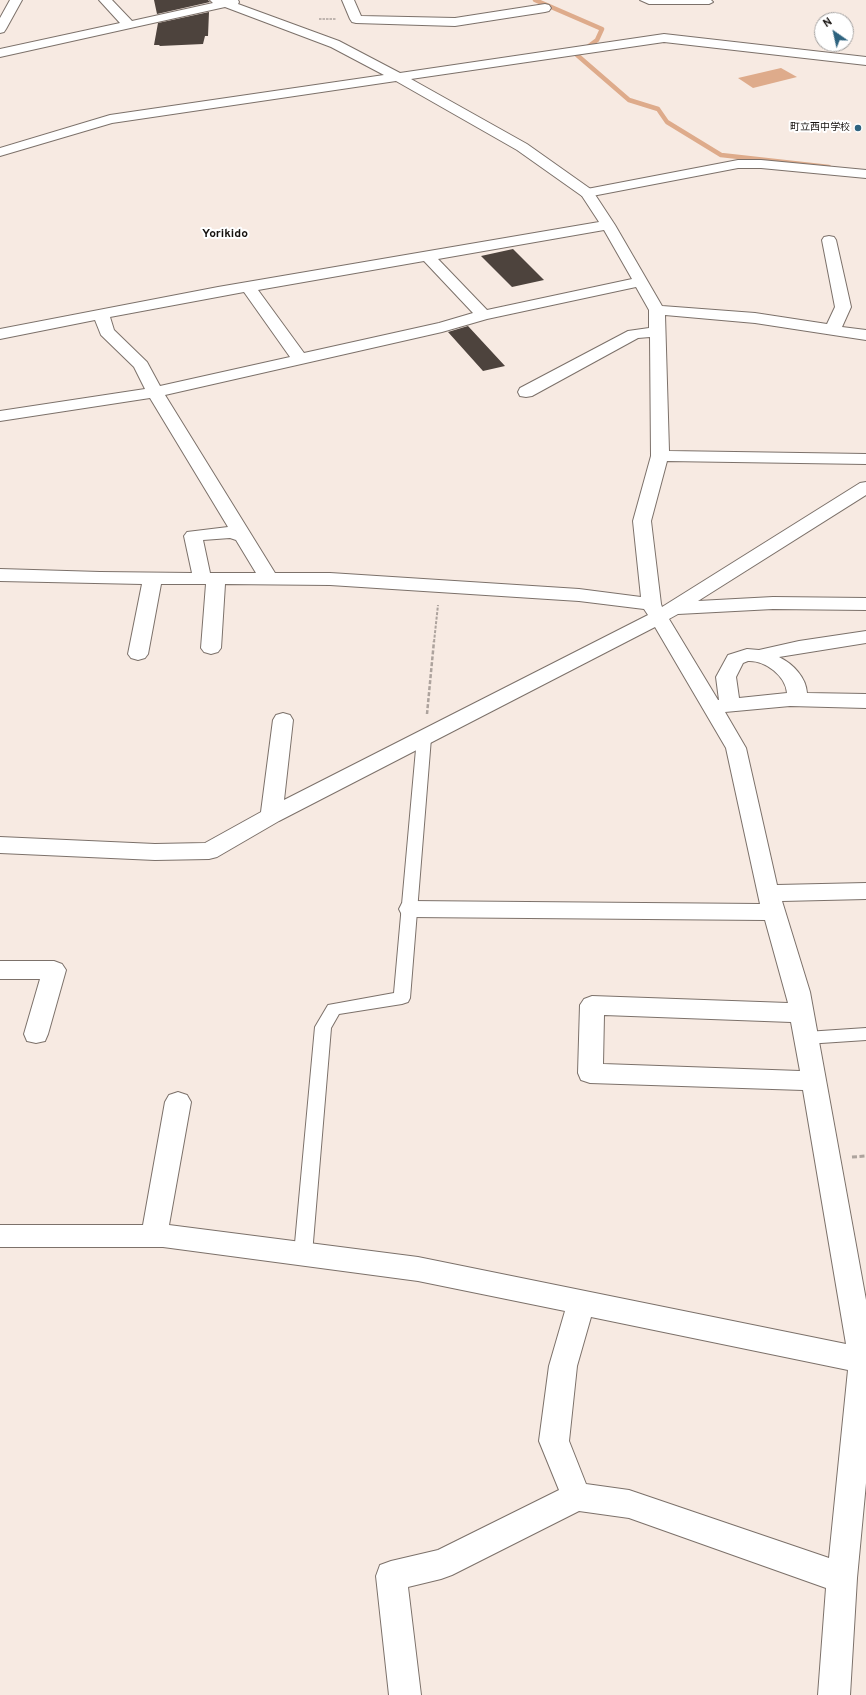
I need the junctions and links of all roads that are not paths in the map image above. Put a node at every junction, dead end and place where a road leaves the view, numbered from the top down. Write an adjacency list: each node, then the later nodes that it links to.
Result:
1 (16, 0): 10 (street)
2 (105, 0): 9 (street)
3 (244, 0): 6 (street)
4 (348, 0): 8 (street)
5 (644, 0): 7 (lane)
6 (220, 2): 9 (street); 13 (street)
7 (709, 2)
8 (545, 8)
9 (129, 25): 11 (street)
10 (1, 27)
11 (0, 53)
12 (866, 61): 13 (street)
13 (396, 76): 14 (street); 16 (street)
14 (0, 152)
15 (866, 174): 16 (street)
16 (587, 193): 17 (street)
17 (608, 225): 19 (street); 20 (street)
18 (829, 240): 25 (street)
19 (427, 256): 21 (street); 24 (street)
20 (640, 282): 22 (street); 24 (street)
21 (248, 287): 23 (street); 29 (street)
22 (657, 310): 25 (street); 26 (street)
23 (101, 314): 27 (street); 30 (street)
24 (484, 315): 29 (street)
25 (833, 329): 28 (street)
26 (658, 332): 31 (street); 33 (street)
27 (0, 334)
28 (866, 335)
29 (300, 359): 30 (street)
30 (154, 392): 32 (street); 36 (street)
31 (526, 392)
32 (0, 416)
33 (660, 456): 34 (street); 42 (street)
34 (866, 458)
35 (866, 487): 42 (street)
36 (243, 536): 39 (street); 40 (street)
37 (0, 575): 38 (street)
38 (152, 578): 39 (street); 46 (street)
39 (209, 578): 40 (street); 45 (street)
40 (269, 579): 42 (street)
41 (863, 604): 42 (street); 43 (street)
42 (661, 610): 50 (street); 52 (street)
43 (866, 625)
44 (866, 637): 47 (street)
45 (211, 648)
46 (138, 654)
47 (759, 656): 48 (street); 50 (street)
48 (796, 699): 49 (street); 50 (street)
49 (866, 701)
50 (721, 706): 56 (street)
51 (284, 720): 53 (street)
52 (424, 738): 53 (street); 57 (lane)
53 (271, 816): 54 (street)
54 (0, 845)
55 (866, 891): 56 (street)
56 (771, 903): 57 (street); 59 (street)
57 (410, 909): 67 (lane)
58 (0, 970): 60 (street)
59 (802, 1013): 62 (street); 63 (street)
60 (36, 1034)
61 (866, 1034): 62 (lane)
62 (806, 1038): 63 (street)
63 (814, 1081): 69 (street)
64 (178, 1102): 66 (street)
65 (0, 1236): 66 (street)
66 (154, 1236): 67 (street)
67 (303, 1254): 68 (street)
68 (581, 1303): 69 (street); 70 (street)
69 (865, 1361): 71 (street)
70 (577, 1497): 71 (street); 72 (street)
71 (842, 1578): 73 (street)
72 (406, 1695)
73 (834, 1695)

